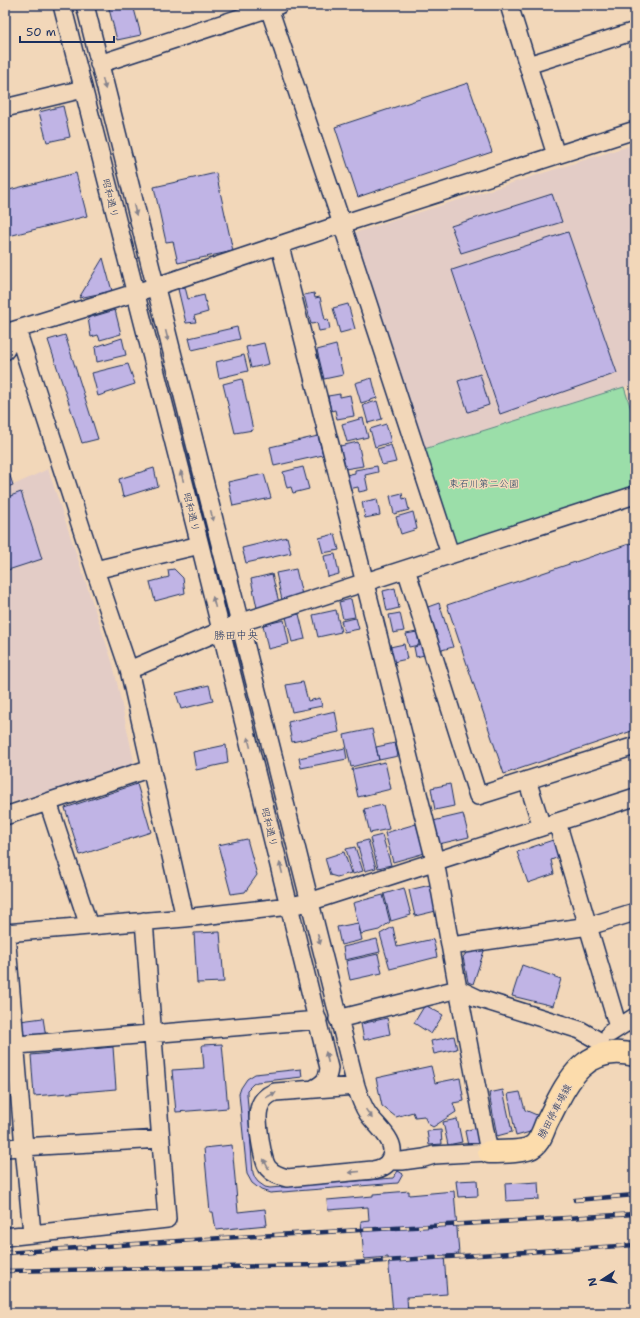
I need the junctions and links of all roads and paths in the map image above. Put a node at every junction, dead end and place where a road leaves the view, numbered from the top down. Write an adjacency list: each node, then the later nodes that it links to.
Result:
1 (62, 5): 8 (street, 昭和通り)
2 (84, 5): 6 (street, 昭和通り)
3 (508, 5): 7 (street)
4 (272, 6): 6 (street); 12 (street)
5 (635, 31): 7 (street)
6 (99, 64): 14 (street, 昭和通り, one-way to 14)
7 (528, 65): 11 (street)
8 (83, 89): 9 (street); 15 (street, 昭和通り)
9 (5, 108)
10 (635, 130): 11 (street)
11 (556, 154): 12 (street)
12 (342, 224): 13 (street); 20 (street)
13 (280, 246): 14 (street); 23 (street)
14 (154, 288): 15 (street); 24 (street, 昭和通り, one-way to 24)
15 (136, 293): 16 (street); 19 (street, 昭和通り, one-way to 15)
16 (11, 332): 17 (street); 22 (street)
17 (5, 351)
18 (635, 495): 20 (street)
19 (200, 544): 22 (street); 25 (street, 昭和通り, one-way to 19)
20 (450, 554): 21 (street)
21 (406, 569): 23 (street); 29 (street)
22 (95, 570): 26 (street)
23 (364, 583): 24 (street); 34 (street)
24 (239, 623): 25 (street); 35 (street, 昭和通り)
25 (221, 630): 26 (street); 36 (street, 昭和通り, one-way to 25)
26 (129, 670): 28 (street)
27 (635, 746): 29 (street)
28 (151, 768): 31 (street); 38 (street)
29 (527, 780): 33 (street)
30 (635, 798): 33 (street)
31 (48, 802): 32 (street); 40 (street)
32 (5, 816)
33 (550, 824): 34 (street); 41 (street)
34 (435, 861): 35 (street); 43 (street)
35 (309, 902): 36 (street); 46 (street, 昭和通り, one-way to 46)
36 (290, 906): 38 (street); 47 (street, 昭和通り)
37 (635, 912): 41 (street)
38 (185, 918): 39 (street)
39 (144, 921): 40 (street); 49 (street)
40 (89, 926): 42 (street)
41 (588, 926): 43 (street); 48 (street)
42 (6, 933): 50 (street)
43 (451, 946): 44 (street)
44 (458, 989): 46 (street); 51 (street); 59 (street)
45 (635, 1017): 48 (street)
46 (338, 1019): 53 (street, 昭和通り)
47 (318, 1020): 49 (street); 54 (street, 昭和通り, one-way to 47)
48 (618, 1027): 51 (street)
49 (153, 1034): 50 (street); 55 (street)
50 (11, 1046): 57 (street)
51 (601, 1048): 52 (main road, 勝田停車場線); 59 (main road, 勝田停車場線)
52 (635, 1055)
53 (356, 1086): 54 (street); 56 (street, 昭和通り, one-way to 56)
54 (316, 1088): 61 (street, one-way to 54)
55 (161, 1139): 57 (street); 62 (street)
56 (389, 1139): 60 (street); 61 (street)
57 (24, 1147): 58 (street); 62 (street)
58 (5, 1148)
59 (489, 1152): 60 (street)
60 (434, 1155): 61 (street)
61 (390, 1161)
62 (32, 1233): 63 (street)
63 (5, 1238)

